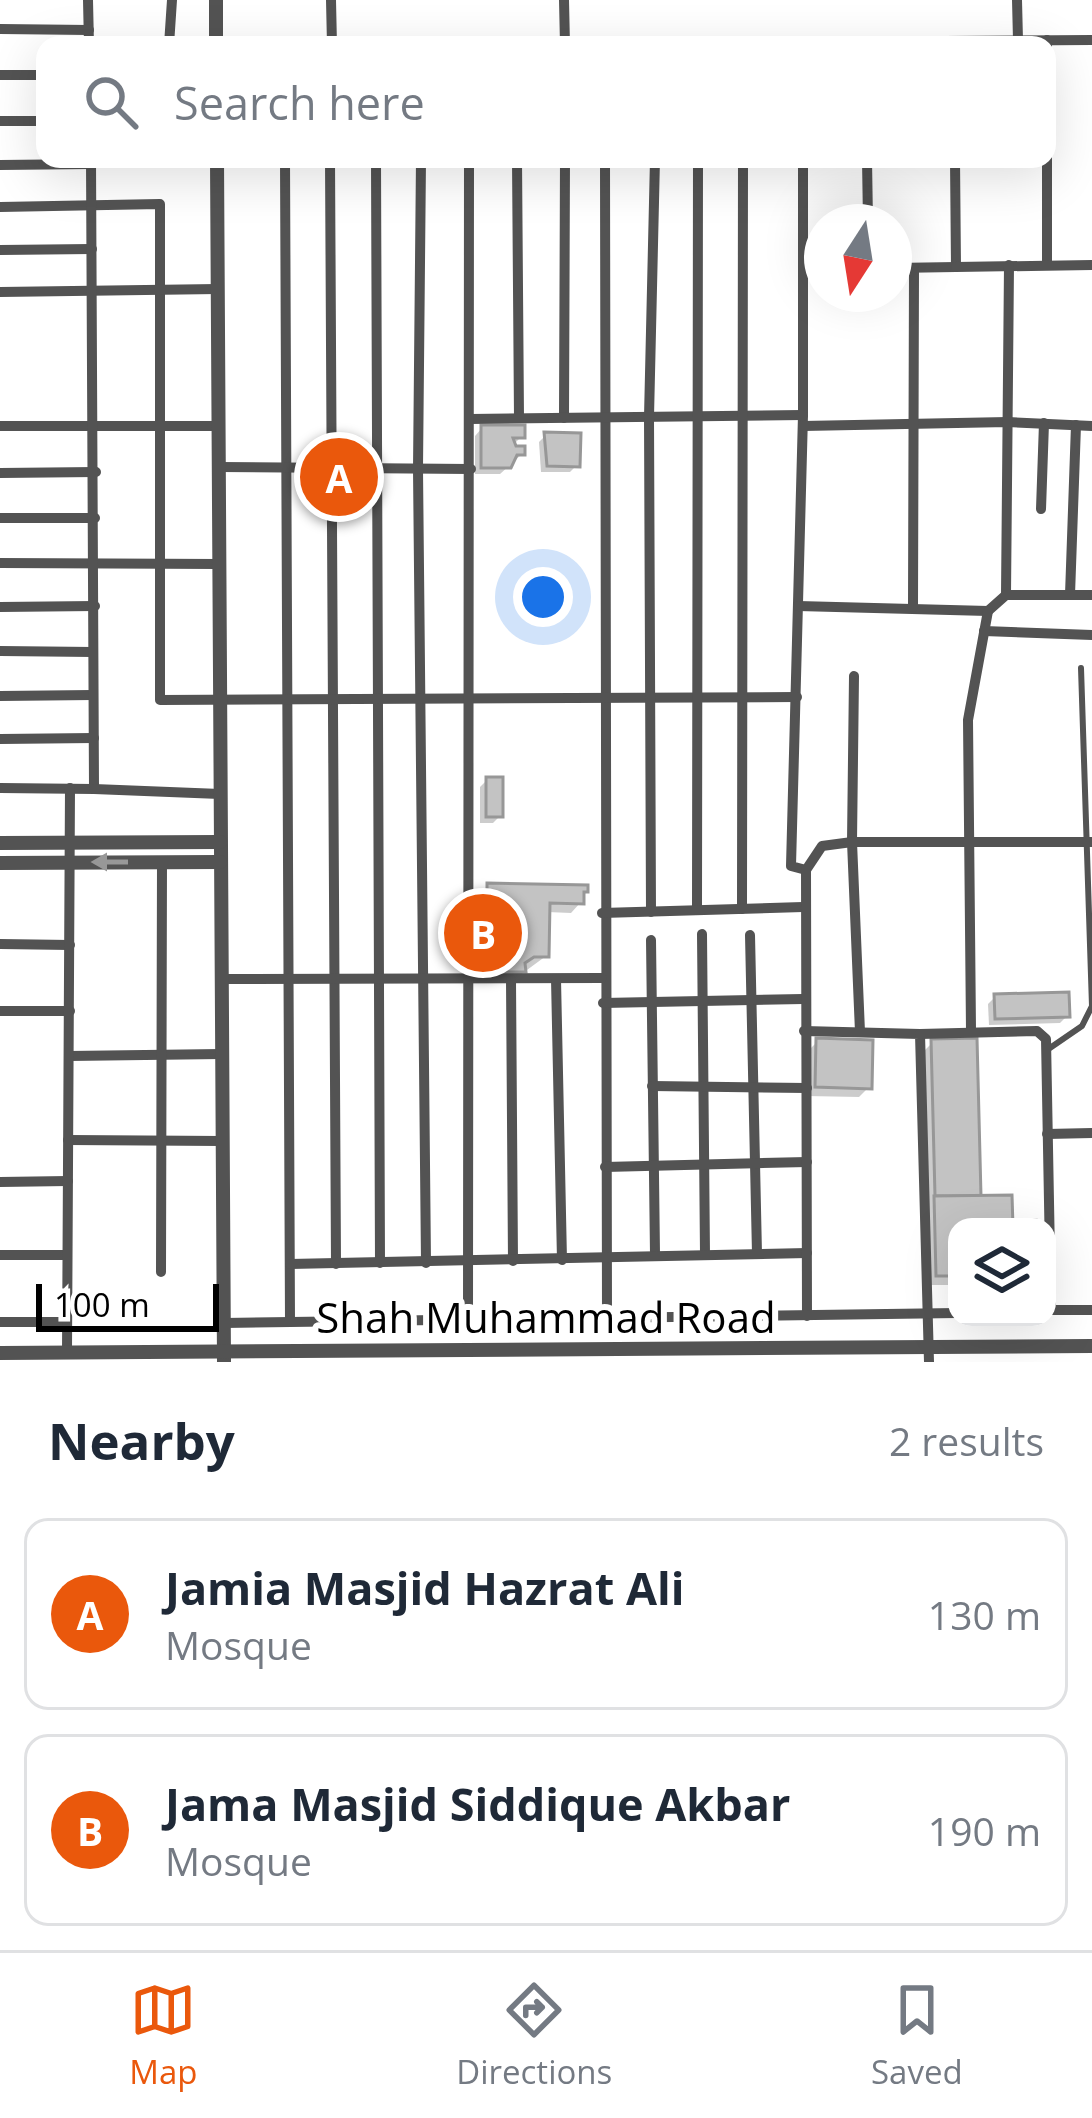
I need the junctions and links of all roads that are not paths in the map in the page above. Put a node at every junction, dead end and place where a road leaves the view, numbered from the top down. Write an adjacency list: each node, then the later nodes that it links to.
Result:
1 (88, 0): 8 (street)
2 (172, 0): 10 (street)
3 (216, 0): 11 (street)
4 (331, 0): 12 (street)
5 (564, 0): 13 (street)
6 (1017, 0): 14 (street)
7 (0, 29): 8 (street)
8 (89, 30): 9 (street)
9 (89, 36)
10 (170, 36)
11 (216, 36)
12 (332, 36)
13 (565, 36)
14 (1018, 36)
15 (1056, 40): 16 (street)
16 (1092, 40)
17 (0, 75): 18 (street)
18 (36, 75)
19 (0, 121): 20 (street)
20 (36, 121)
21 (36, 164): 22 (street)
22 (0, 165)
23 (91, 168): 42 (street)
24 (217, 168): 51 (street)
25 (285, 168): 74 (street)
26 (330, 168): 75 (street)
27 (376, 168): 76 (street)
28 (421, 168): 77 (street)
29 (469, 168): 62 (street)
30 (517, 168): 60 (street)
31 (565, 168): 61 (street)
32 (605, 168): 57 (street)
33 (656, 168): 58 (street)
34 (698, 168): 59 (street)
35 (743, 168): 56 (street)
36 (803, 168): 40 (street)
37 (867, 168): 41 (street)
38 (955, 168): 49 (street)
39 (1047, 168): 46 (street)
40 (804, 204)
41 (868, 204)
42 (92, 206): 43 (street); 44 (street); 52 (street)
43 (0, 207)
44 (92, 249): 45 (street); 53 (street)
45 (0, 250)
46 (1047, 265): 47 (street); 48 (street)
47 (1092, 265)
48 (1009, 266): 49 (street); 65 (street)
49 (956, 267): 50 (street)
50 (914, 268): 64 (street)
51 (218, 289): 52 (street); 71 (street)
52 (164, 290): 53 (street); 70 (street)
53 (93, 291): 54 (street); 69 (street)
54 (0, 292)
55 (805, 312): 63 (street)
56 (740, 416): 59 (street); 63 (street); 108 (street)
57 (604, 417): 58 (street); 61 (street); 105 (street)
58 (649, 417): 59 (street); 106 (street)
59 (695, 417): 107 (street)
60 (519, 418): 61 (street); 62 (street)
61 (564, 418)
62 (470, 419): 78 (street)
63 (803, 420): 64 (street); 92 (street)
64 (913, 422): 65 (street); 94 (street)
65 (1008, 422): 66 (street); 88 (street)
66 (1044, 423): 67 (street); 81 (street)
67 (1076, 425): 72 (street); 89 (street)
68 (0, 426): 69 (street)
69 (94, 426): 70 (street); 79 (street)
70 (157, 426): 71 (street); 87 (street)
71 (218, 426): 73 (street)
72 (1092, 426)
73 (218, 467): 74 (street); 86 (street)
74 (288, 468): 75 (street); 113 (street)
75 (328, 468): 76 (street); 110 (street)
76 (375, 469): 77 (street); 111 (street)
77 (418, 469): 78 (street); 112 (street)
78 (471, 469): 104 (street)
79 (96, 472): 80 (street); 83 (street)
80 (0, 473)
81 (1041, 509)
82 (0, 518): 83 (street)
83 (95, 518): 85 (street)
84 (0, 562): 85 (street)
85 (94, 563): 87 (street); 91 (street)
86 (219, 564): 87 (street); 114 (street)
87 (158, 565): 114 (street)
88 (1006, 595): 89 (street); 95 (street)
89 (1070, 595): 90 (street)
90 (1092, 595)
91 (95, 606): 93 (street); 99 (street)
92 (798, 606): 94 (street); 109 (street)
93 (0, 607)
94 (913, 608): 95 (street)
95 (988, 611): 96 (street)
96 (985, 632): 97 (street); 124 (street)
97 (1092, 635)
98 (0, 651): 99 (street)
99 (93, 652): 102 (street)
100 (1081, 668): 125 (lane)
101 (854, 676): 123 (street)
102 (93, 695): 103 (street); 115 (street)
103 (0, 696)
104 (472, 697): 105 (street); 112 (street); 150 (street)
105 (604, 697): 106 (street); 136 (street)
106 (652, 697): 107 (street); 135 (street)
107 (697, 697): 108 (street); 134 (street)
108 (743, 697): 109 (street); 133 (street)
109 (797, 697): 131 (street)
110 (332, 698): 111 (street); 113 (street); 146 (street)
111 (379, 698): 112 (street); 147 (street)
112 (423, 698): 149 (street)
113 (289, 699): 114 (street); 145 (street)
114 (220, 700): 120 (street)
115 (94, 738): 116 (street); 119 (street)
116 (0, 740)
117 (0, 788): 118 (street)
118 (70, 788): 119 (street); 121 (street)
119 (94, 789): 120 (street)
120 (220, 794): 122 (street)
121 (71, 842): 122 (street); 126 (street); 127 (street)
122 (220, 842): 129 (street)
123 (852, 842): 124 (street); 131 (street); 160 (street)
124 (965, 842): 125 (street); 159 (street)
125 (1088, 842): 162 (lane)
126 (0, 843)
127 (70, 862): 128 (street, one-way to 127); 130 (street); 141 (street)
128 (162, 862): 129 (street); 163 (street)
129 (220, 862): 143 (street)
130 (0, 863)
131 (806, 870): 132 (street)
132 (802, 908): 133 (street); 151 (street)
133 (742, 909): 134 (street)
134 (697, 910): 135 (street)
135 (651, 912): 136 (street)
136 (602, 913): 142 (street)
137 (702, 934): 153 (street)
138 (750, 935): 152 (street)
139 (651, 940): 154 (street)
140 (0, 944): 141 (street)
141 (70, 945): 157 (street)
142 (602, 978): 144 (street); 155 (street)
143 (221, 979): 145 (street); 164 (street)
144 (556, 979): 148 (street); 190 (street)
145 (291, 980): 146 (street); 195 (street)
146 (335, 980): 147 (street); 196 (street)
147 (380, 980): 149 (street); 193 (street)
148 (511, 980): 150 (street); 191 (street)
149 (425, 981): 150 (street); 194 (street)
150 (469, 981): 192 (street)
151 (803, 999): 152 (street); 158 (street)
152 (751, 1000): 153 (street); 168 (street)
153 (700, 1001): 154 (street); 167 (street)
154 (651, 1002): 155 (street); 166 (street)
155 (603, 1004): 179 (street)
156 (0, 1011): 157 (street)
157 (70, 1011): 165 (street)
158 (804, 1030): 160 (street); 169 (street)
159 (971, 1031): 161 (street); 162 (street)
160 (860, 1032): 161 (street)
161 (920, 1034): 201 (street)
162 (1047, 1049): 171 (street)
163 (162, 1054): 164 (street); 165 (street); 173 (street)
164 (221, 1054): 174 (street)
165 (69, 1056): 172 (street)
166 (652, 1086): 167 (street); 178 (street)
167 (702, 1086): 168 (street); 177 (street)
168 (753, 1087): 169 (street); 176 (street)
169 (807, 1088): 175 (street)
170 (1092, 1133): 171 (street)
171 (1047, 1134): 182 (street)
172 (68, 1140): 173 (street); 180 (street)
173 (162, 1141): 174 (street); 197 (street)
174 (222, 1141): 208 (street)
175 (807, 1162): 176 (street); 183 (street)
176 (756, 1164): 177 (street); 186 (street)
177 (704, 1165): 178 (street); 185 (street)
178 (653, 1166): 179 (street); 184 (street)
179 (605, 1167): 189 (street)
180 (68, 1181): 181 (street); 188 (street)
181 (0, 1182)
182 (1048, 1218)
183 (807, 1253): 186 (street); 202 (street)
184 (655, 1254): 185 (street); 189 (street)
185 (705, 1254): 186 (street)
186 (757, 1254)
187 (0, 1255): 188 (street)
188 (68, 1255): 206 (street)
189 (606, 1258): 190 (street); 203 (street)
190 (562, 1260): 191 (street)
191 (513, 1261): 192 (street)
192 (468, 1262): 194 (street); 204 (street)
193 (380, 1263): 194 (street); 196 (street)
194 (426, 1263)
195 (290, 1264): 196 (street); 207 (street)
196 (336, 1264)
197 (161, 1272)
198 (1056, 1310): 199 (street)
199 (1092, 1310)
200 (948, 1313): 201 (street)
201 (929, 1314): 202 (street); 212 (street)
202 (807, 1316): 203 (street)
203 (607, 1318): 204 (street)
204 (468, 1320): 207 (street)
205 (0, 1322): 206 (street)
206 (67, 1322): 211 (street)
207 (290, 1322): 208 (street)
208 (224, 1323): 213 (street)
209 (1092, 1346): 212 (street, Shah Muhammad Road)
210 (0, 1353): 211 (street, Shah Muhammad Road)
211 (67, 1353): 213 (street, Shah Muhammad Road)
212 (929, 1355): 213 (street, Shah Muhammad Road)
213 (220, 1359)

